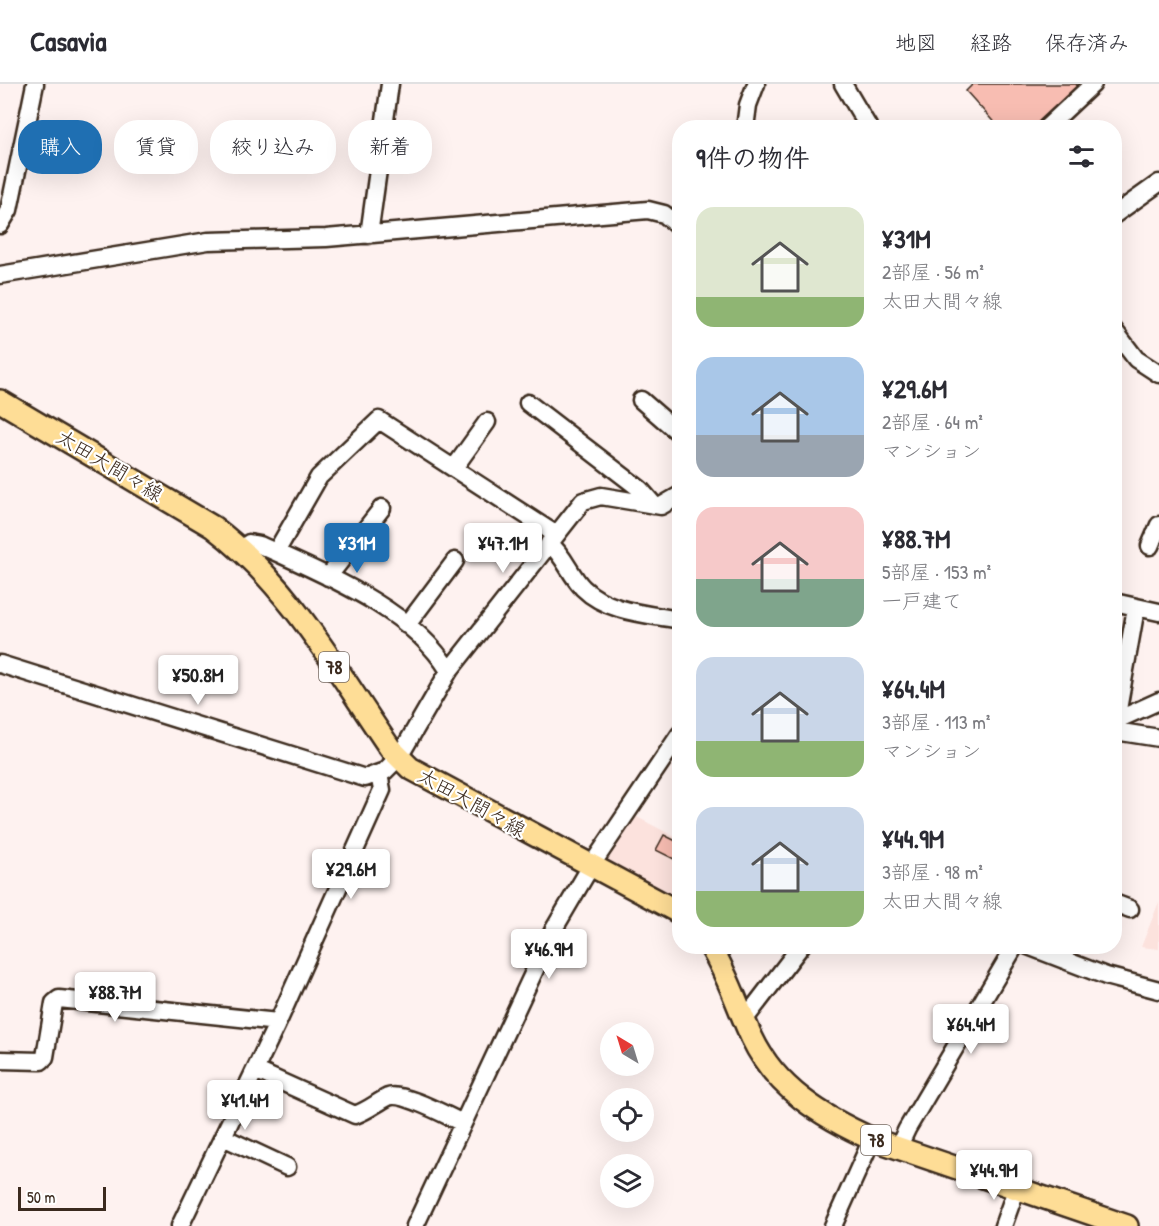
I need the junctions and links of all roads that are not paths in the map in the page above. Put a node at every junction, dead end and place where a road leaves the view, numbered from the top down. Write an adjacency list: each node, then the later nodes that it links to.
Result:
1 (34, 84): 12 (street)
2 (390, 84): 13 (street)
3 (756, 84): 6 (street)
4 (843, 84): 7 (street)
5 (1093, 84): 8 (street)
6 (746, 120)
7 (864, 120)
8 (1055, 120)
9 (1159, 183): 10 (street)
10 (1122, 209)
11 (672, 220): 13 (street)
12 (0, 225)
13 (369, 235): 14 (street)
14 (0, 275)
15 (1122, 341): 16 (street)
16 (1159, 374)
17 (641, 400): 21 (street)
18 (0, 401): 29 (main road, 太田大間々線 / 78)
19 (528, 403): 24 (street)
20 (487, 422): 22 (street)
21 (672, 427)
22 (454, 468): 27 (street); 30 (street)
23 (672, 501): 24 (street)
24 (654, 505): 27 (street)
25 (382, 508): 32 (street)
26 (1159, 525): 28 (street)
27 (552, 539): 36 (street); 39 (street)
28 (1150, 546)
29 (242, 549): 30 (street); 46 (main road, 太田大間々線 / 78)
30 (276, 552): 32 (street)
31 (455, 561): 37 (street)
32 (328, 577): 37 (street)
33 (1122, 604): 34 (street)
34 (1136, 608): 35 (street); 40 (street)
35 (1159, 612)
36 (672, 619)
37 (408, 625): 39 (street)
38 (0, 664): 47 (street)
39 (449, 671): 46 (street)
40 (1122, 676)
41 (1159, 701): 42 (street)
42 (1122, 724)
43 (1122, 730): 44 (street)
44 (1159, 738)
45 (672, 746): 48 (street)
46 (399, 757): 47 (street); 48 (main road, 太田大間々線 / 78)
47 (379, 774): 56 (street)
48 (591, 866): 49 (main road, 太田大間々線 / 78); 59 (street)
49 (672, 909)
50 (714, 954): 55 (main road, 78)
51 (795, 954): 55 (street)
52 (1010, 954): 62 (street)
53 (1049, 954): 54 (street)
54 (1159, 990)
55 (745, 1019): 61 (main road, 78)
56 (278, 1022): 57 (street); 58 (street)
57 (0, 1060)
58 (255, 1070): 59 (street); 60 (street)
59 (464, 1123): 66 (street)
60 (223, 1137): 63 (street); 65 (street)
61 (872, 1139): 62 (main road, 78); 67 (street)
62 (898, 1148): 64 (main road, 78)
63 (287, 1167)
64 (1017, 1187): 68 (street); 69 (main road, 78)
65 (180, 1226)
66 (416, 1226)
67 (833, 1226)
68 (1003, 1226)
69 (1127, 1226)

